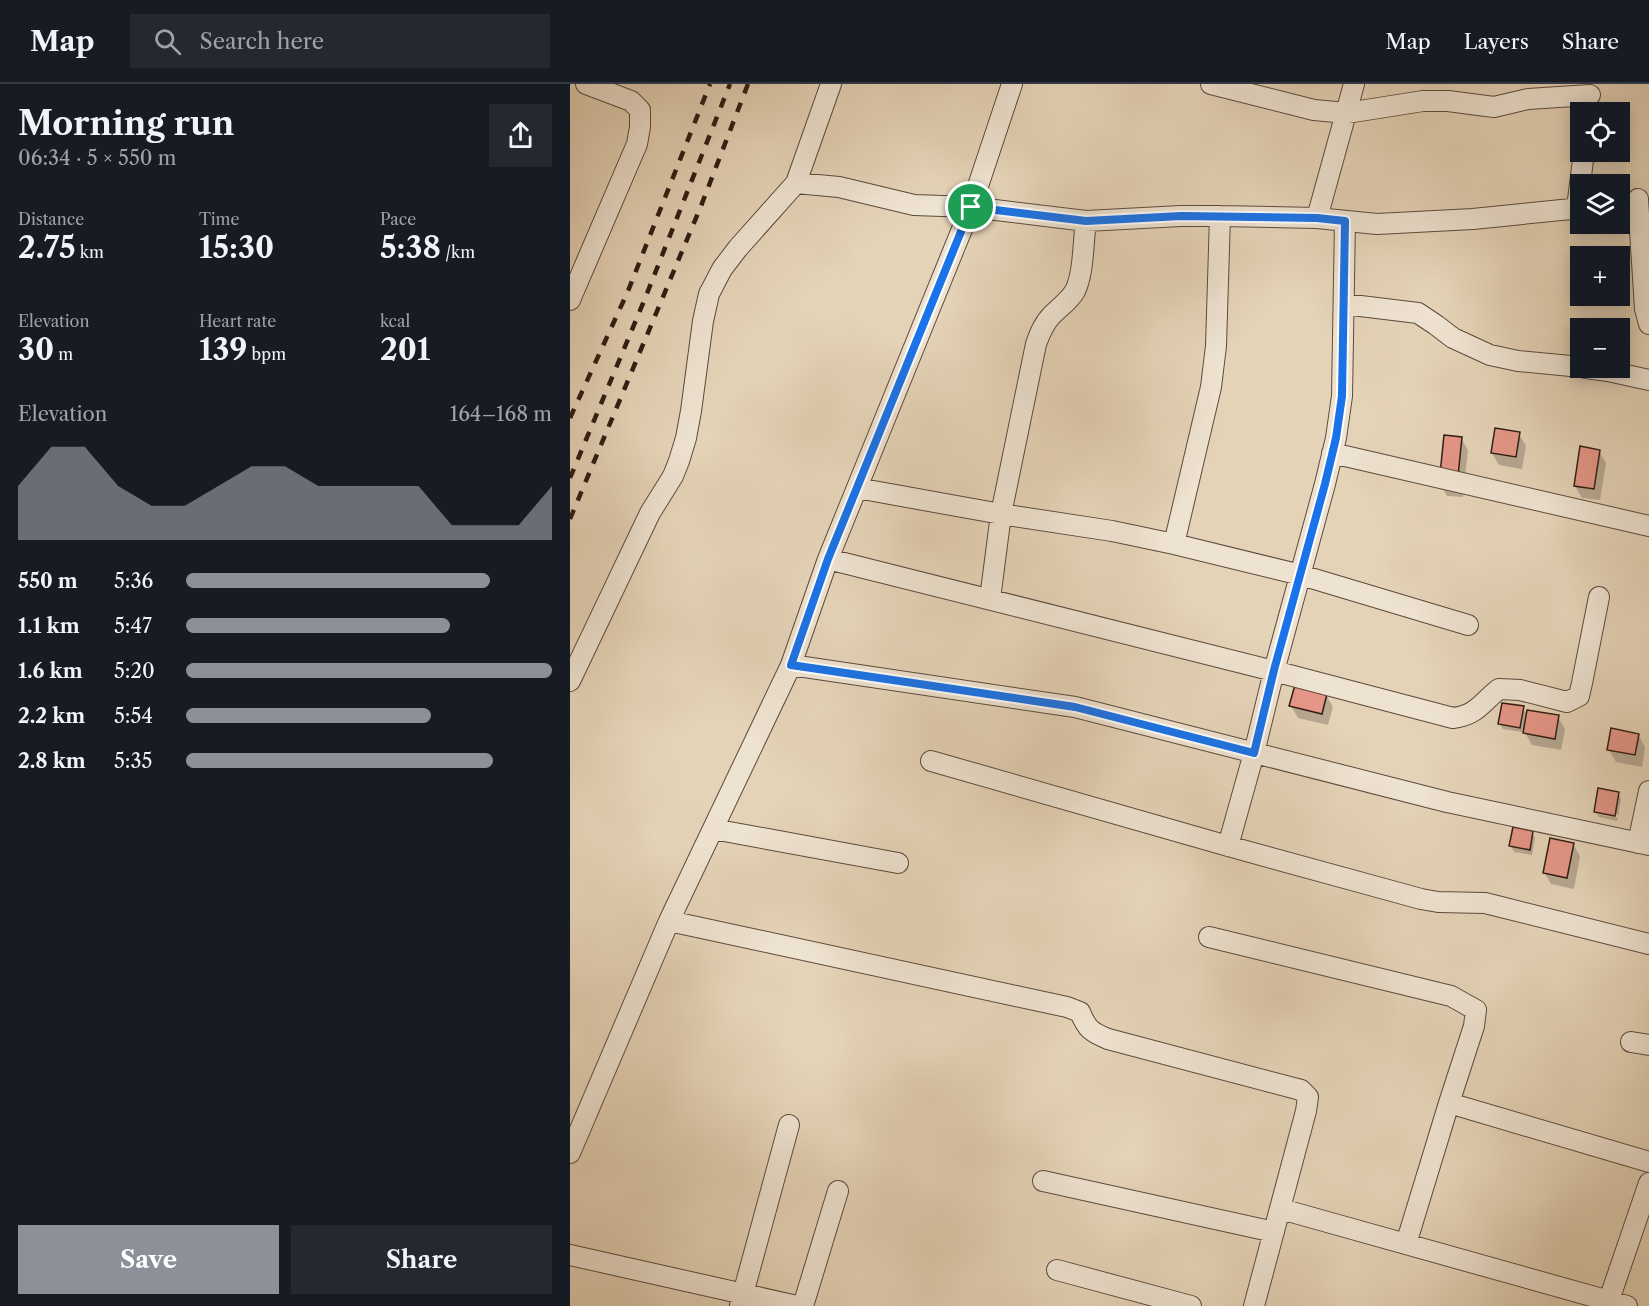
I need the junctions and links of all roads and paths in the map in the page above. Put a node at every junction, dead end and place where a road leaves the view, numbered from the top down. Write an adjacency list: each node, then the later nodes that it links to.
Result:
1 (586, 84): 16 (street)
2 (831, 84): 8 (street)
3 (1012, 84): 10 (street)
4 (1211, 84): 7 (street)
5 (1354, 84): 7 (street)
6 (1590, 97): 7 (street)
7 (1347, 113): 13 (street)
8 (796, 183): 10 (street); 34 (street)
9 (1636, 199): 18 (street)
10 (971, 207): 14 (street); 23 (street)
11 (1570, 209): 15 (street)
12 (1220, 216): 13 (street); 14 (street); 26 (street)
13 (1317, 218): 15 (street)
14 (1086, 221): 24 (street)
15 (1345, 221): 17 (street)
16 (570, 300)
17 (1344, 304): 19 (street); 22 (street)
18 (1649, 324)
19 (1570, 366)
20 (1630, 375): 21 (street)
21 (1649, 380)
22 (1332, 453): 25 (street); 28 (street)
23 (857, 488): 24 (street); 27 (street)
24 (1000, 514): 26 (street); 30 (street)
25 (1649, 526)
26 (1174, 544): 28 (street)
27 (828, 559): 30 (street); 32 (street)
28 (1301, 575): 31 (street); 33 (street)
29 (1599, 597): 33 (street)
30 (990, 599): 33 (street)
31 (1468, 625)
32 (791, 665): 35 (street); 38 (street)
33 (1274, 670): 35 (street)
34 (570, 681)
35 (1254, 753): 39 (street); 40 (street)
36 (931, 761): 40 (street)
37 (1649, 791): 39 (street)
38 (713, 829): 41 (street); 42 (street)
39 (1644, 844)
40 (1228, 846): 44 (street)
41 (898, 863)
42 (669, 921): 47 (street); 52 (street)
43 (1209, 937): 45 (street)
44 (1649, 944)
45 (1449, 1103): 48 (street); 54 (street)
46 (789, 1125): 57 (street)
47 (570, 1153)
48 (1649, 1162)
49 (1043, 1181): 53 (street)
50 (1649, 1184): 58 (street)
51 (838, 1191): 60 (street)
52 (1281, 1209): 53 (street); 54 (street)
53 (1274, 1232): 62 (street)
54 (1406, 1244): 58 (street)
55 (570, 1255): 57 (street)
56 (1057, 1270): 61 (street)
57 (741, 1300): 59 (street)
58 (1614, 1304)
59 (797, 1306)
60 (803, 1306)
61 (1191, 1306)
62 (1254, 1306)

